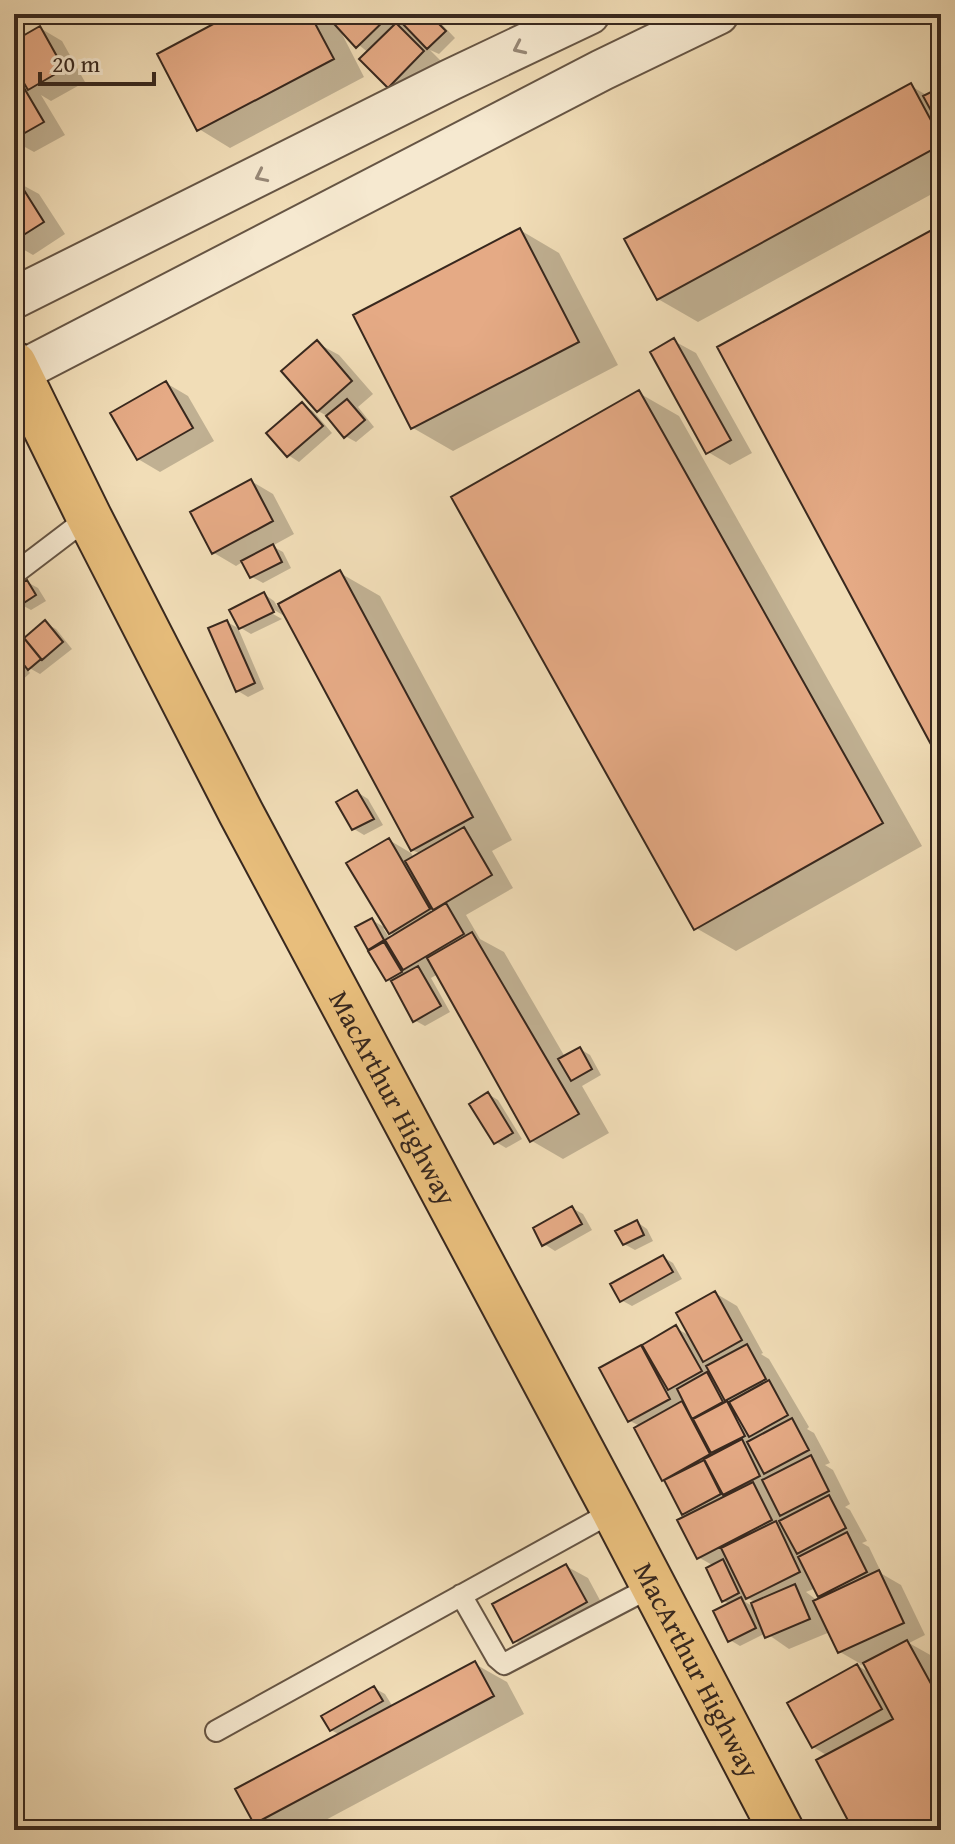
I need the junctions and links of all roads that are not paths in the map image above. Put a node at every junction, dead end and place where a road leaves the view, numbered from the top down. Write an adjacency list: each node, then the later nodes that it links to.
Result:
1 (589, 14): 3 (street, one-way to 3)
2 (708, 16): 4 (street)
3 (319, 148): 4 (street); 5 (street, one-way to 5)
4 (347, 201): 6 (street)
5 (14, 298)
6 (16, 368): 7 (highway, MacArthur Highway)
7 (89, 517): 8 (lane); 9 (highway, MacArthur Highway)
8 (14, 574)
9 (614, 1511): 10 (highway, MacArthur Highway); 11 (lane)
10 (653, 1586): 11 (lane); 13 (highway, MacArthur Highway)
11 (461, 1595): 12 (lane)
12 (216, 1731)
13 (781, 1830)

